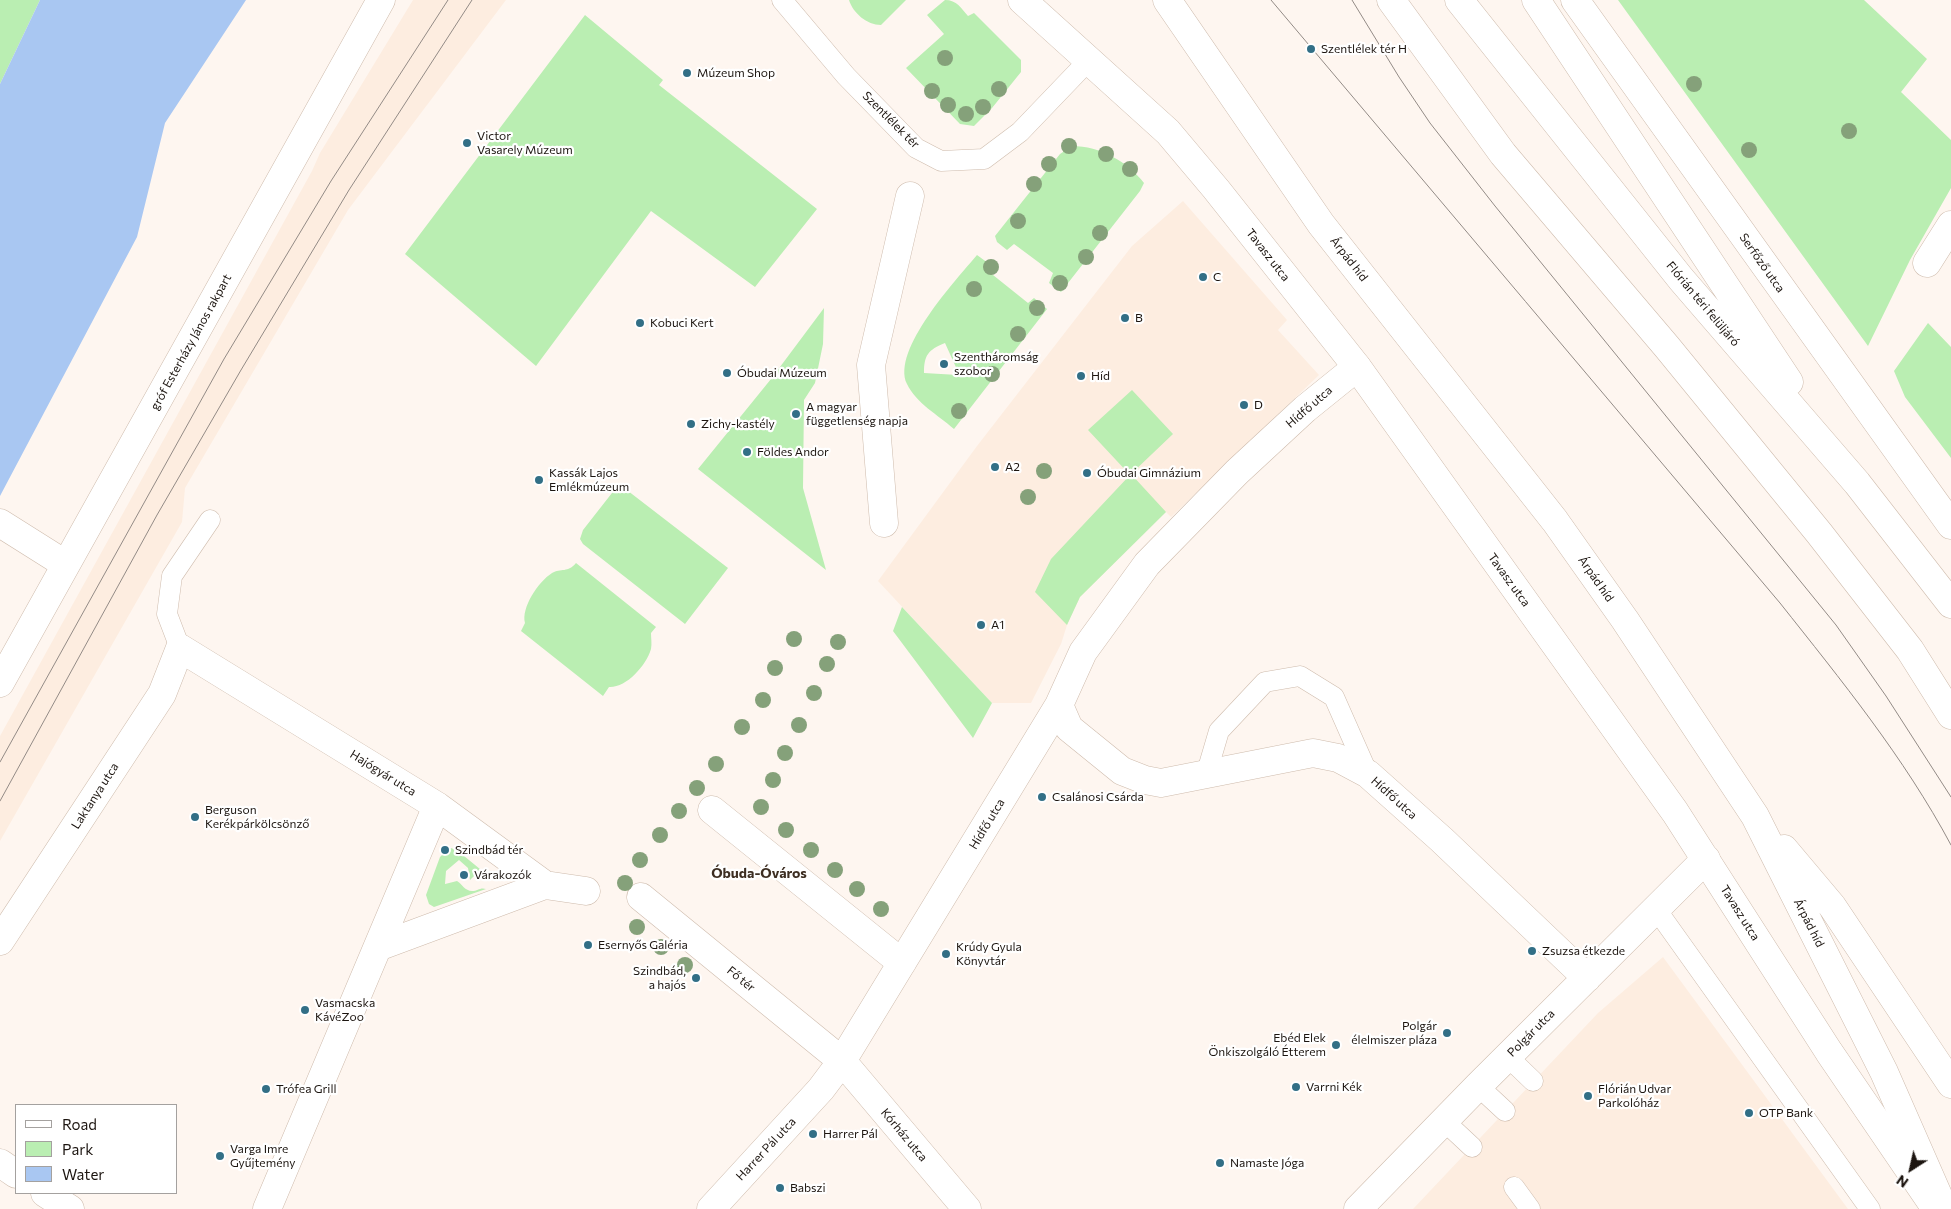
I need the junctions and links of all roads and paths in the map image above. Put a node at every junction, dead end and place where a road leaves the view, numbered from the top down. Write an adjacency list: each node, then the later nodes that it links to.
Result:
1 (381, 0): 19 (street, gróf Esterházy János rakpart)
2 (782, 0): 9 (lane, Szentlélek tér)
3 (1022, 0): 9 (street, Tavasz utca)
4 (1167, 0): 29 (street, Árpád híd)
5 (1391, 0): 24 (street)
6 (1459, 0): 14 (street, Flórián téri felüljáró)
7 (1536, 0): 14 (street)
8 (1575, 0): 17 (street, Serfőző utca)
9 (1089, 60): 13 (street, Tavasz utca)
10 (910, 196): 16 (street)
11 (1951, 225): 12 (street)
12 (1927, 263)
13 (1357, 367): 23 (street, Hídfő utca); 30 (street, Tavasz utca)
14 (1857, 483): 20 (street, Flórián téri felüljáró)
15 (210, 520): 21 (lane)
16 (884, 523)
17 (1951, 525)
18 (7, 528): 19 (street)
19 (65, 564): 22 (street, gróf Esterházy János rakpart)
20 (1946, 598)
21 (180, 648): 27 (street, Hajógyár utca); 35 (street, Laktanya utca)
22 (0, 683)
23 (1059, 705): 25 (street, Hídfő utca); 37 (street, Hídfő utca)
24 (1951, 715)
25 (1206, 774): 26 (street, Hídfő utca); 26 (lane)
26 (1368, 774): 38 (street, Hídfő utca)
27 (437, 806): 31 (street, Hajógyár utca); 36 (street)
28 (712, 810): 37 (street)
29 (1755, 816): 42 (street); 59 (street, Árpád híd)
30 (1706, 859): 34 (street, Polgár utca); 58 (street, Tavasz utca)
31 (544, 885): 32 (street, Hajógyár utca); 36 (street)
32 (586, 891)
33 (641, 898): 40 (street, Fő tér)
34 (1656, 909): 38 (street, Polgár utca); 57 (lane)
35 (0, 940)
36 (378, 947): 52 (street)
37 (902, 964): 40 (street)
38 (1587, 978): 39 (street, Polgár utca)
39 (1508, 1056): 41 (lane); 43 (street, Polgár utca)
40 (842, 1062): 53 (street, Harrer Pál utca); 54 (street, Kórház utca)
41 (1533, 1081)
42 (1951, 1084)
43 (1478, 1086): 44 (lane); 45 (street, Polgár utca)
44 (1505, 1112)
45 (1443, 1120): 46 (lane); 55 (street, Polgár utca)
46 (1472, 1147)
47 (0, 1163): 48 (street)
48 (15, 1173)
49 (1514, 1187): 56 (lane)
50 (48, 1194): 51 (street)
51 (70, 1209)
52 (267, 1209)
53 (711, 1209)
54 (966, 1209)
55 (1358, 1209)
56 (1530, 1209)
57 (1870, 1209)
58 (1936, 1209)
59 (1944, 1209)

